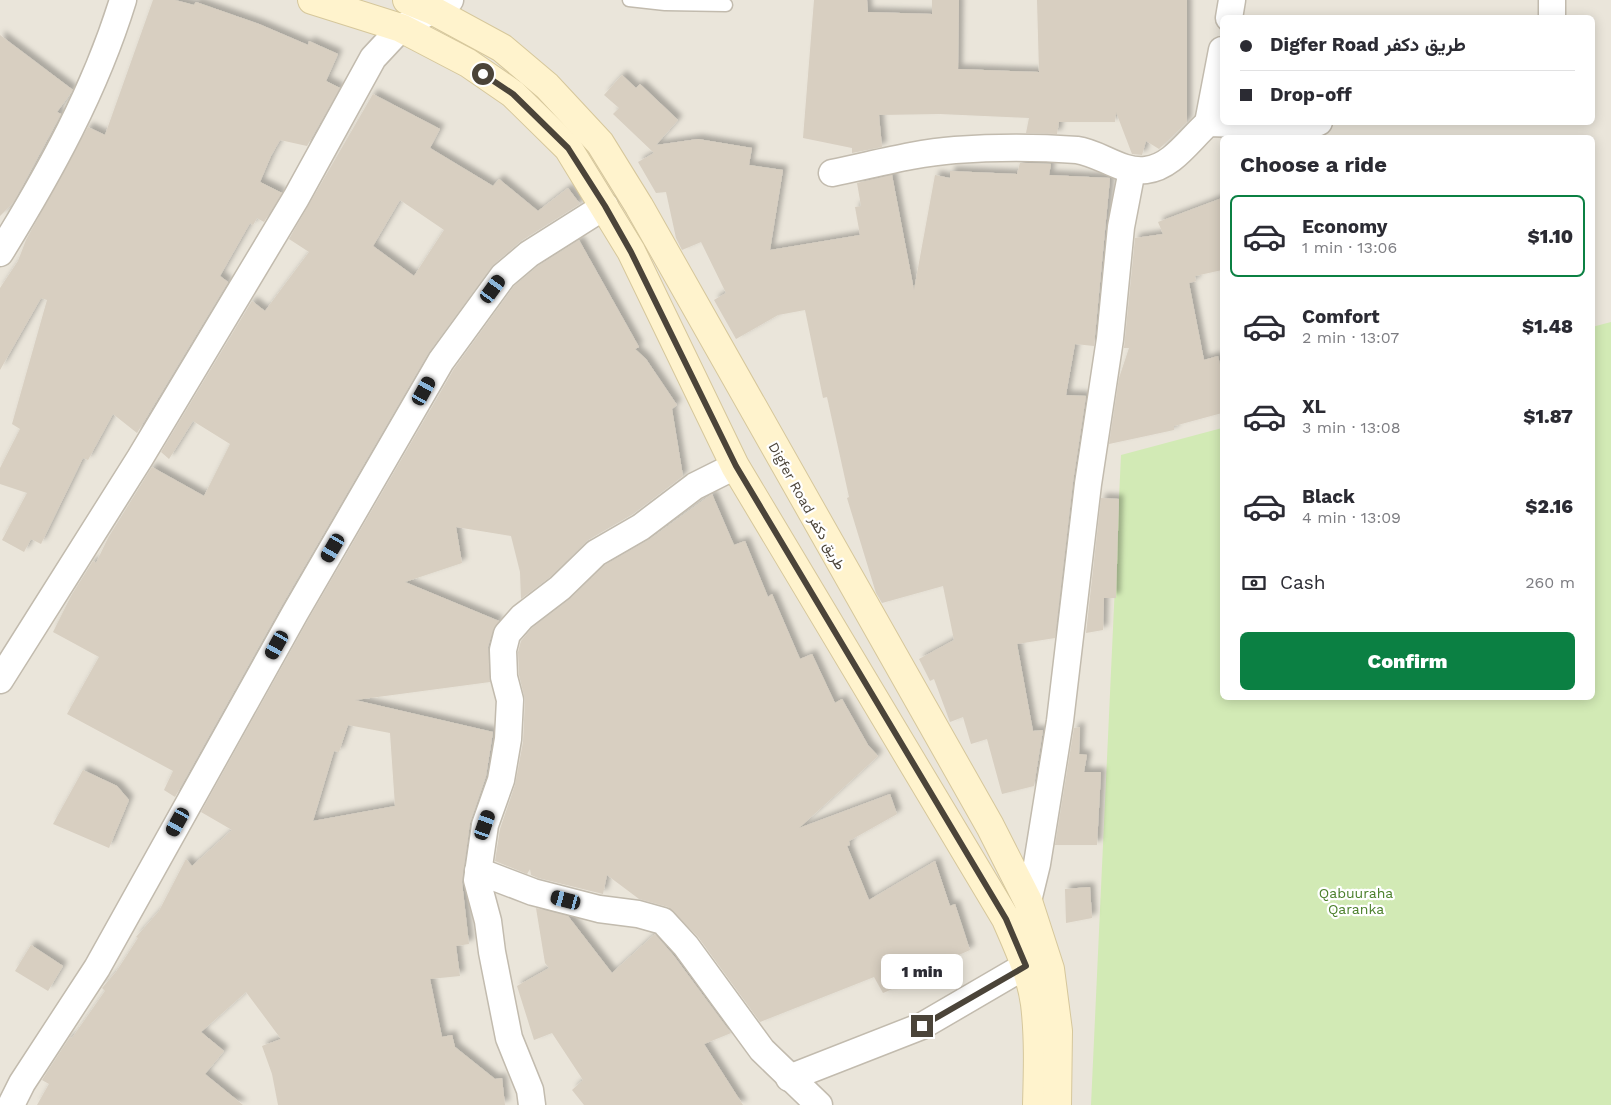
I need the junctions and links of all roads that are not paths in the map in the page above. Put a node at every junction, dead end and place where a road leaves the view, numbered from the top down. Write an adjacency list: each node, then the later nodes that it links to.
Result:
1 (123, 0): 20 (street)
2 (312, 0): 11 (street)
3 (407, 0): 7 (street, Digfer Road طريق دكفر)
4 (629, 0): 8 (lane)
5 (1232, 0): 9 (street)
6 (1552, 0): 10 (street)
7 (441, 5): 11 (street); 24 (street, Digfer Road طريق دكفر)
8 (726, 5)
9 (1230, 15)
10 (1552, 15)
11 (401, 28): 19 (street); 22 (street)
12 (1220, 60): 13 (street)
13 (1208, 123): 14 (street); 17 (street)
14 (1220, 123)
15 (1273, 125): 16 (street)
16 (1309, 125)
17 (1132, 170): 18 (street); 24 (street)
18 (832, 173)
19 (605, 206): 21 (street); 27 (street)
20 (0, 253)
21 (736, 466): 23 (street); 25 (street)
22 (0, 680)
23 (478, 871): 26 (street); 28 (street)
24 (1028, 901): 31 (street, Digfer Road طريق دكفر)
25 (1026, 966): 26 (street); 30 (street)
26 (789, 1078): 29 (street)
27 (11, 1105)
28 (532, 1105)
29 (819, 1105)
30 (1037, 1105)
31 (1057, 1105)

